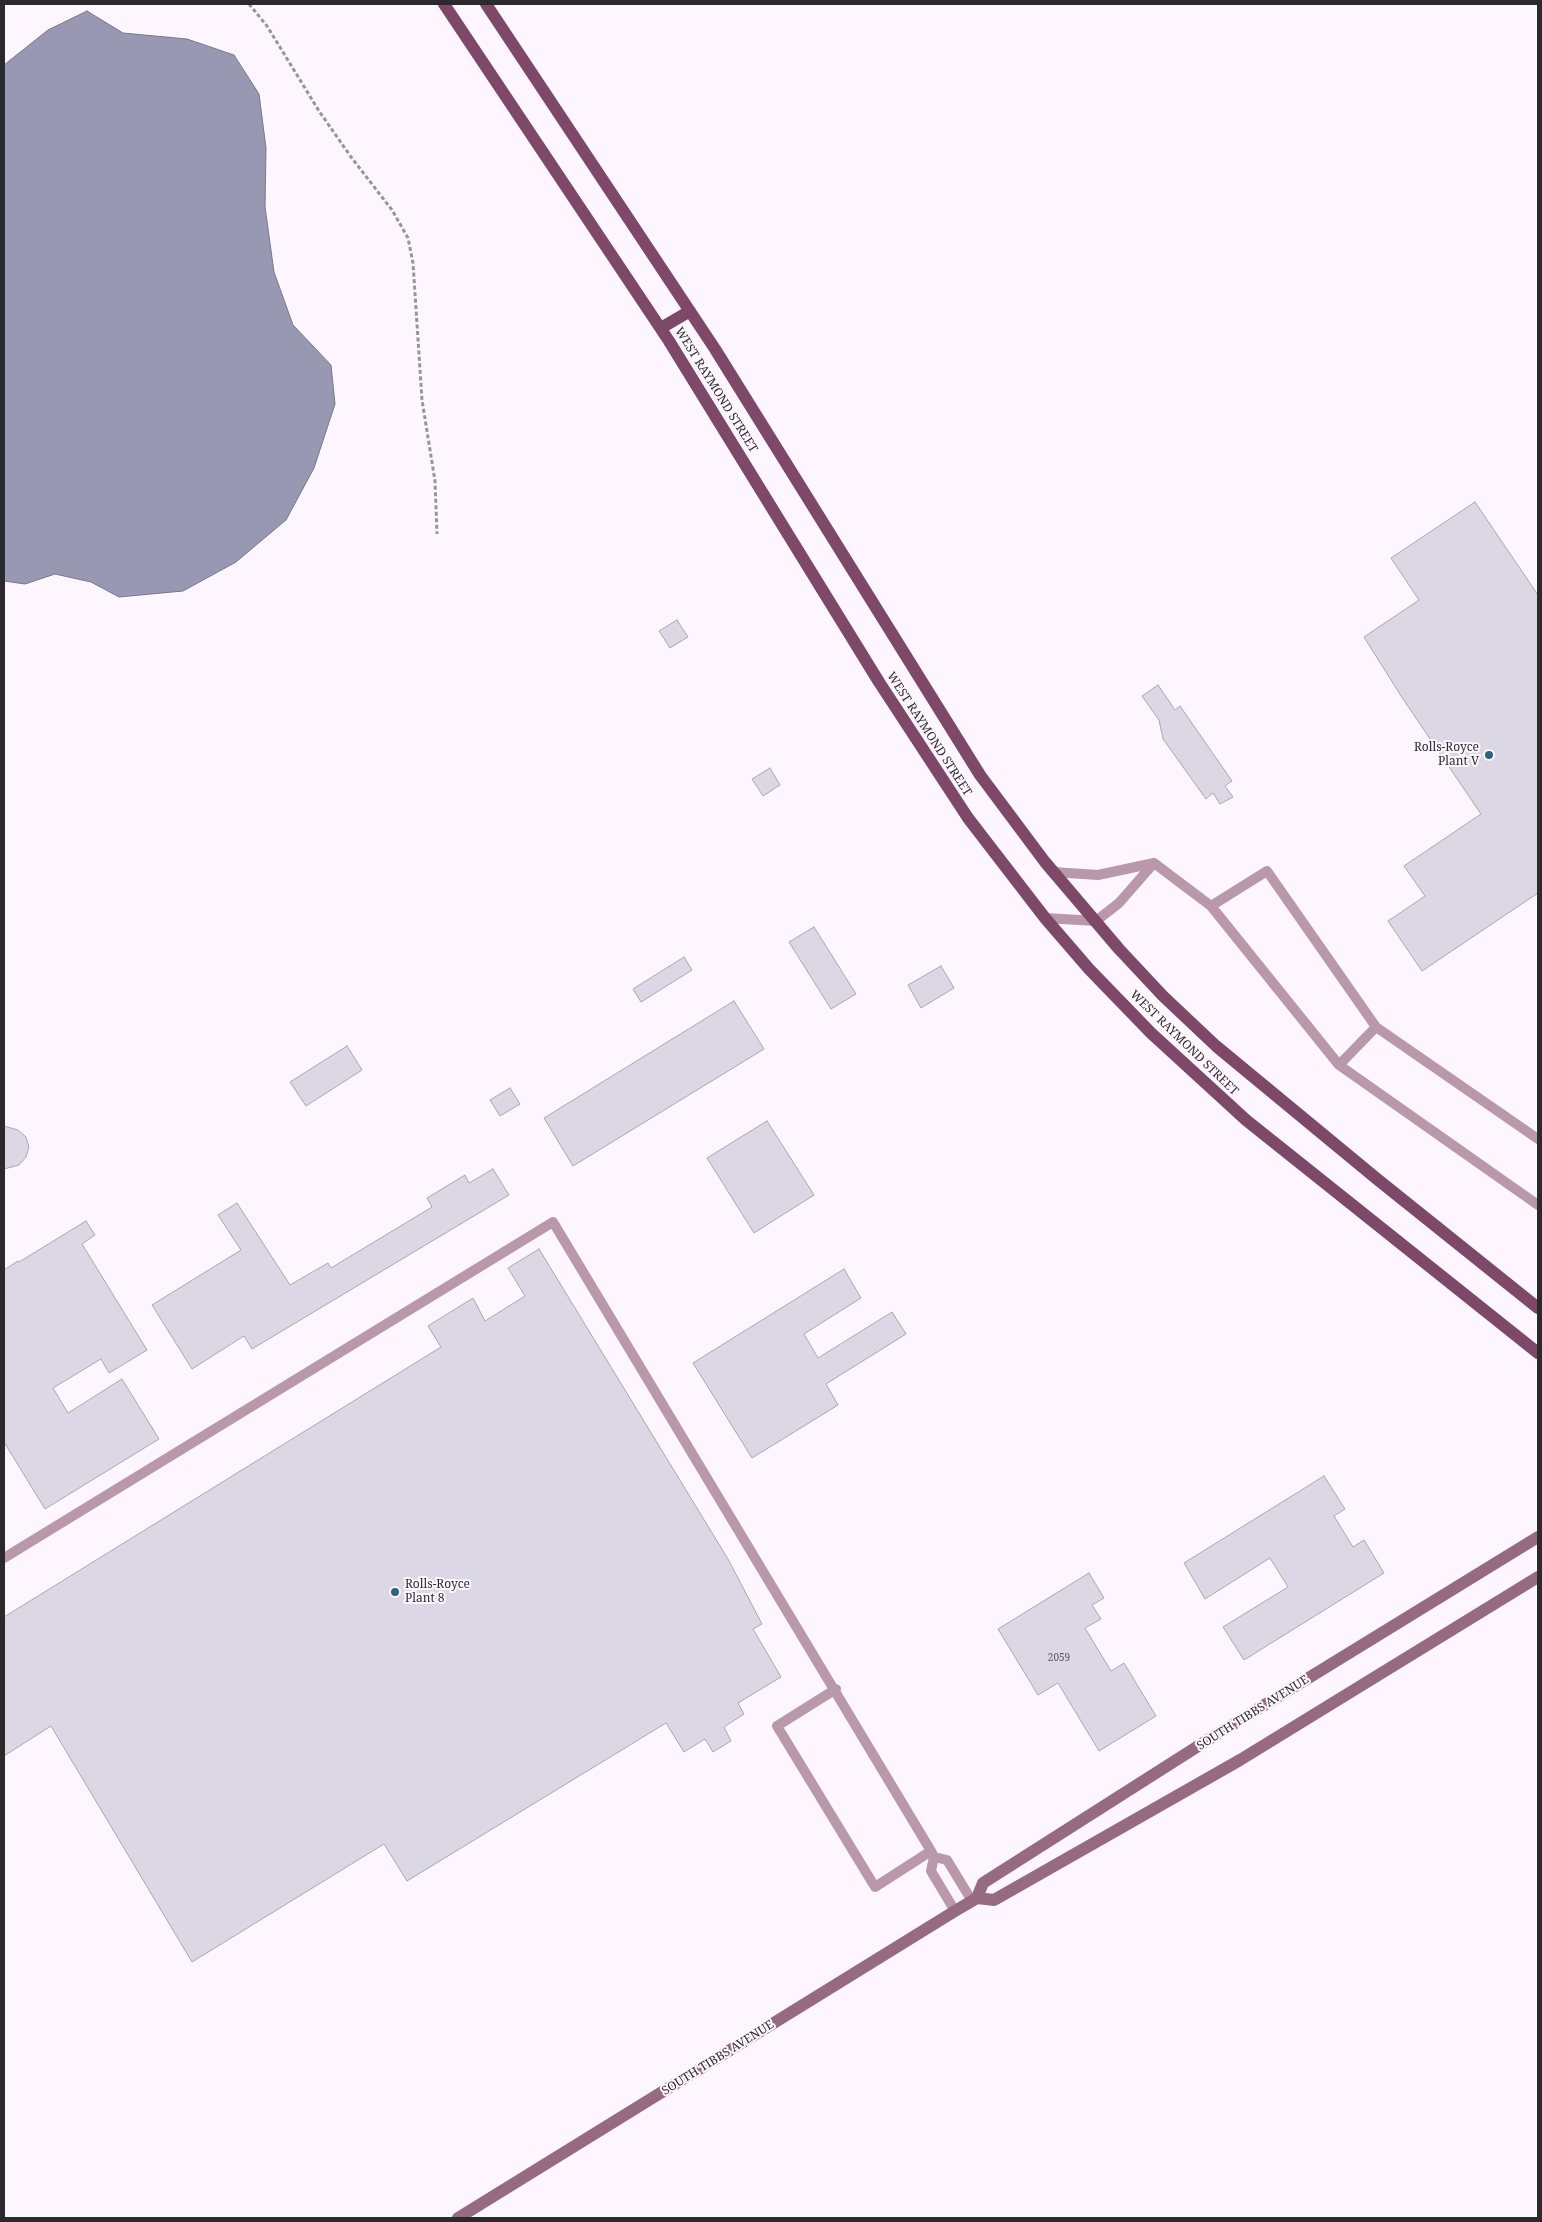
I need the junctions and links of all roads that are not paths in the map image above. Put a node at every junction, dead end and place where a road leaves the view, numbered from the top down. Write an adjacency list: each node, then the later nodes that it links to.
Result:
1 (444, 4): 4 (main road, WEST RAYMOND STREET)
2 (486, 4): 3 (main road, WEST RAYMOND STREET)
3 (690, 311): 4 (main road); 6 (main road, WEST RAYMOND STREET)
4 (661, 328): 8 (main road, WEST RAYMOND STREET)
5 (1154, 863): 6 (lane); 7 (lane); 9 (lane)
6 (1053, 872): 9 (main road, WEST RAYMOND STREET)
7 (1211, 906): 10 (lane); 11 (lane)
8 (1045, 918): 9 (lane); 15 (main road, WEST RAYMOND STREET)
9 (1096, 921): 14 (main road, WEST RAYMOND STREET)
10 (1376, 1027): 11 (lane); 12 (lane)
11 (1339, 1065): 13 (lane)
12 (1538, 1139)
13 (1538, 1205)
14 (1538, 1308)
15 (1538, 1353)
16 (1538, 1537): 21 (main road, SOUTH TIBBS AVENUE)
17 (4, 1558): 19 (lane)
18 (1538, 1577): 21 (main road, SOUTH TIBBS AVENUE)
19 (836, 1689): 20 (lane); 20 (lane)
20 (933, 1854): 21 (lane); 22 (lane)
21 (974, 1900): 22 (main road, SOUTH TIBBS AVENUE)
22 (955, 1911): 23 (main road, SOUTH TIBBS AVENUE)
23 (458, 2218)

